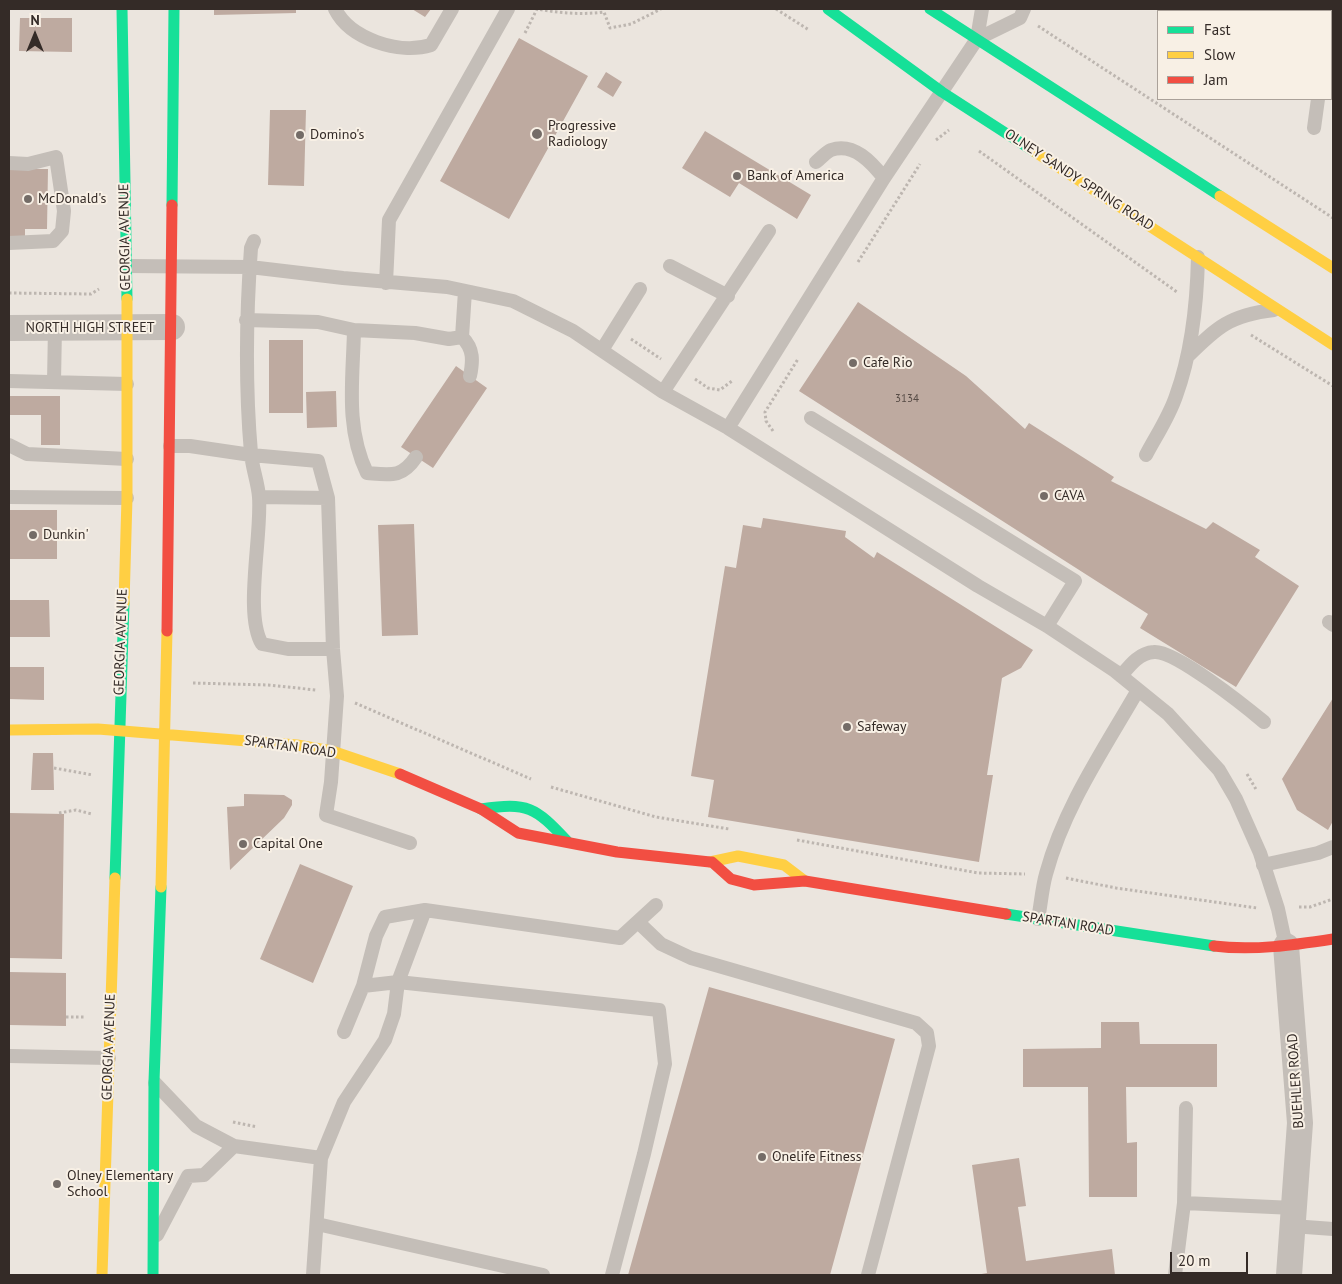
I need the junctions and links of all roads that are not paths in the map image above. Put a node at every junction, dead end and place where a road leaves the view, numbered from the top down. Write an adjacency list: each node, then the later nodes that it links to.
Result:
1 (122, 9): 21 (main road, GEORGIA AVENUE)
2 (174, 9): 22 (main road)
3 (335, 9): 4 (lane)
4 (452, 9)
5 (508, 9): 26 (lane)
6 (828, 9): 11 (main road, OLNEY SANDY SPRING ROAD)
7 (930, 9): 10 (main road)
8 (982, 9): 10 (lane)
9 (1022, 13): 10 (lane)
10 (977, 39): 11 (lane); 25 (main road)
11 (942, 92): 16 (lane); 20 (main road, OLNEY SANDY SPRING ROAD)
12 (1318, 100): 13 (lane)
13 (1314, 128)
14 (816, 162): 16 (lane)
15 (9, 163): 19 (lane)
16 (884, 178): 47 (lane)
17 (769, 231): 29 (lane)
18 (254, 241): 24 (lane)
19 (9, 243)
20 (1198, 256): 30 (main road, OLNEY SANDY SPRING ROAD); 40 (lane)
21 (126, 266): 22 (lane); 33 (main road, GEORGIA AVENUE)
22 (171, 266): 24 (lane); 34 (main road)
23 (670, 266): 29 (lane)
24 (250, 267): 26 (lane); 31 (lane)
25 (1333, 268)
26 (386, 283): 28 (lane)
27 (640, 289): 39 (lane)
28 (465, 291): 37 (lane); 39 (lane)
29 (728, 296): 45 (lane)
30 (1279, 310): 38 (main road, OLNEY SANDY SPRING ROAD); 40 (lane)
31 (246, 320): 36 (lane); 51 (lane)
32 (55, 327): 33 (street, NORTH HIGH STREET); 35 (street, NORTH HIGH STREET); 43 (lane)
33 (127, 327): 34 (street, NORTH HIGH STREET); 44 (main road, GEORGIA AVENUE)
34 (172, 327): 49 (main road)
35 (9, 328)
36 (354, 330): 37 (lane); 52 (lane)
37 (462, 337): 41 (lane)
38 (1333, 344)
39 (602, 350): 45 (lane)
40 (1187, 357): 50 (lane)
41 (470, 376)
42 (9, 381): 43 (lane)
43 (54, 382): 44 (lane)
44 (126, 384): 53 (main road, GEORGIA AVENUE)
45 (663, 392): 47 (lane)
46 (811, 418): 58 (lane)
47 (728, 428): 58 (lane)
48 (9, 445): 53 (lane)
49 (170, 446): 51 (lane); 65 (main road)
50 (1146, 454)
51 (251, 455): 55 (lane); 57 (lane)
52 (416, 457)
53 (126, 459): 56 (main road, GEORGIA AVENUE)
54 (9, 497): 56 (lane)
55 (259, 497): 57 (lane); 59 (lane)
56 (126, 498): 64 (main road, GEORGIA AVENUE)
57 (328, 498): 59 (lane)
58 (1048, 626): 60 (lane)
59 (333, 649): 66 (lane)
60 (1121, 676): 61 (lane); 62 (lane)
61 (1138, 690): 72 (lane); 76 (lane)
62 (1264, 722)
63 (9, 730): 64 (main road, SPARTAN ROAD)
64 (118, 730): 65 (main road, SPARTAN ROAD); 84 (main road, GEORGIA AVENUE)
65 (166, 733): 66 (main road, SPARTAN ROAD); 85 (main road)
66 (332, 751): 67 (main road, SPARTAN ROAD); 69 (lane)
67 (482, 809): 68 (main road, SPARTAN ROAD); 68 (main road)
68 (567, 841): 71 (main road, SPARTAN ROAD)
69 (410, 842)
70 (1333, 847): 72 (lane)
71 (712, 862): 73 (main road, SPARTAN ROAD); 73 (main road, SPARTAN ROAD)
72 (1262, 865): 79 (lane)
73 (805, 881): 76 (main road, SPARTAN ROAD)
74 (656, 905): 77 (lane)
75 (425, 910): 77 (lane); 80 (lane); 81 (lane)
76 (1038, 919): 79 (main road, SPARTAN ROAD)
77 (638, 922): 99 (lane)
78 (1333, 939): 79 (main road, SPARTAN ROAD)
79 (1286, 946): 90 (street, BUEHLER ROAD)
80 (398, 982): 81 (lane); 88 (lane); 98 (lane)
81 (363, 986): 82 (lane)
82 (344, 1032)
83 (9, 1056): 84 (lane)
84 (109, 1058): 94 (main road, GEORGIA AVENUE)
85 (154, 1081): 87 (lane); 93 (main road)
86 (1186, 1108): 89 (lane)
87 (234, 1146): 88 (lane); 93 (lane)
88 (320, 1158): 91 (lane)
89 (1184, 1202): 90 (lane); 100 (lane)
90 (1293, 1217): 92 (lane); 101 (street, BUEHLER ROAD)
91 (316, 1224): 96 (lane); 97 (lane)
92 (1333, 1229)
93 (152, 1244): 95 (main road)
94 (102, 1275)
95 (153, 1275)
96 (314, 1275)
97 (543, 1275)
98 (612, 1275)
99 (868, 1275)
100 (1175, 1275)
101 (1288, 1275)

